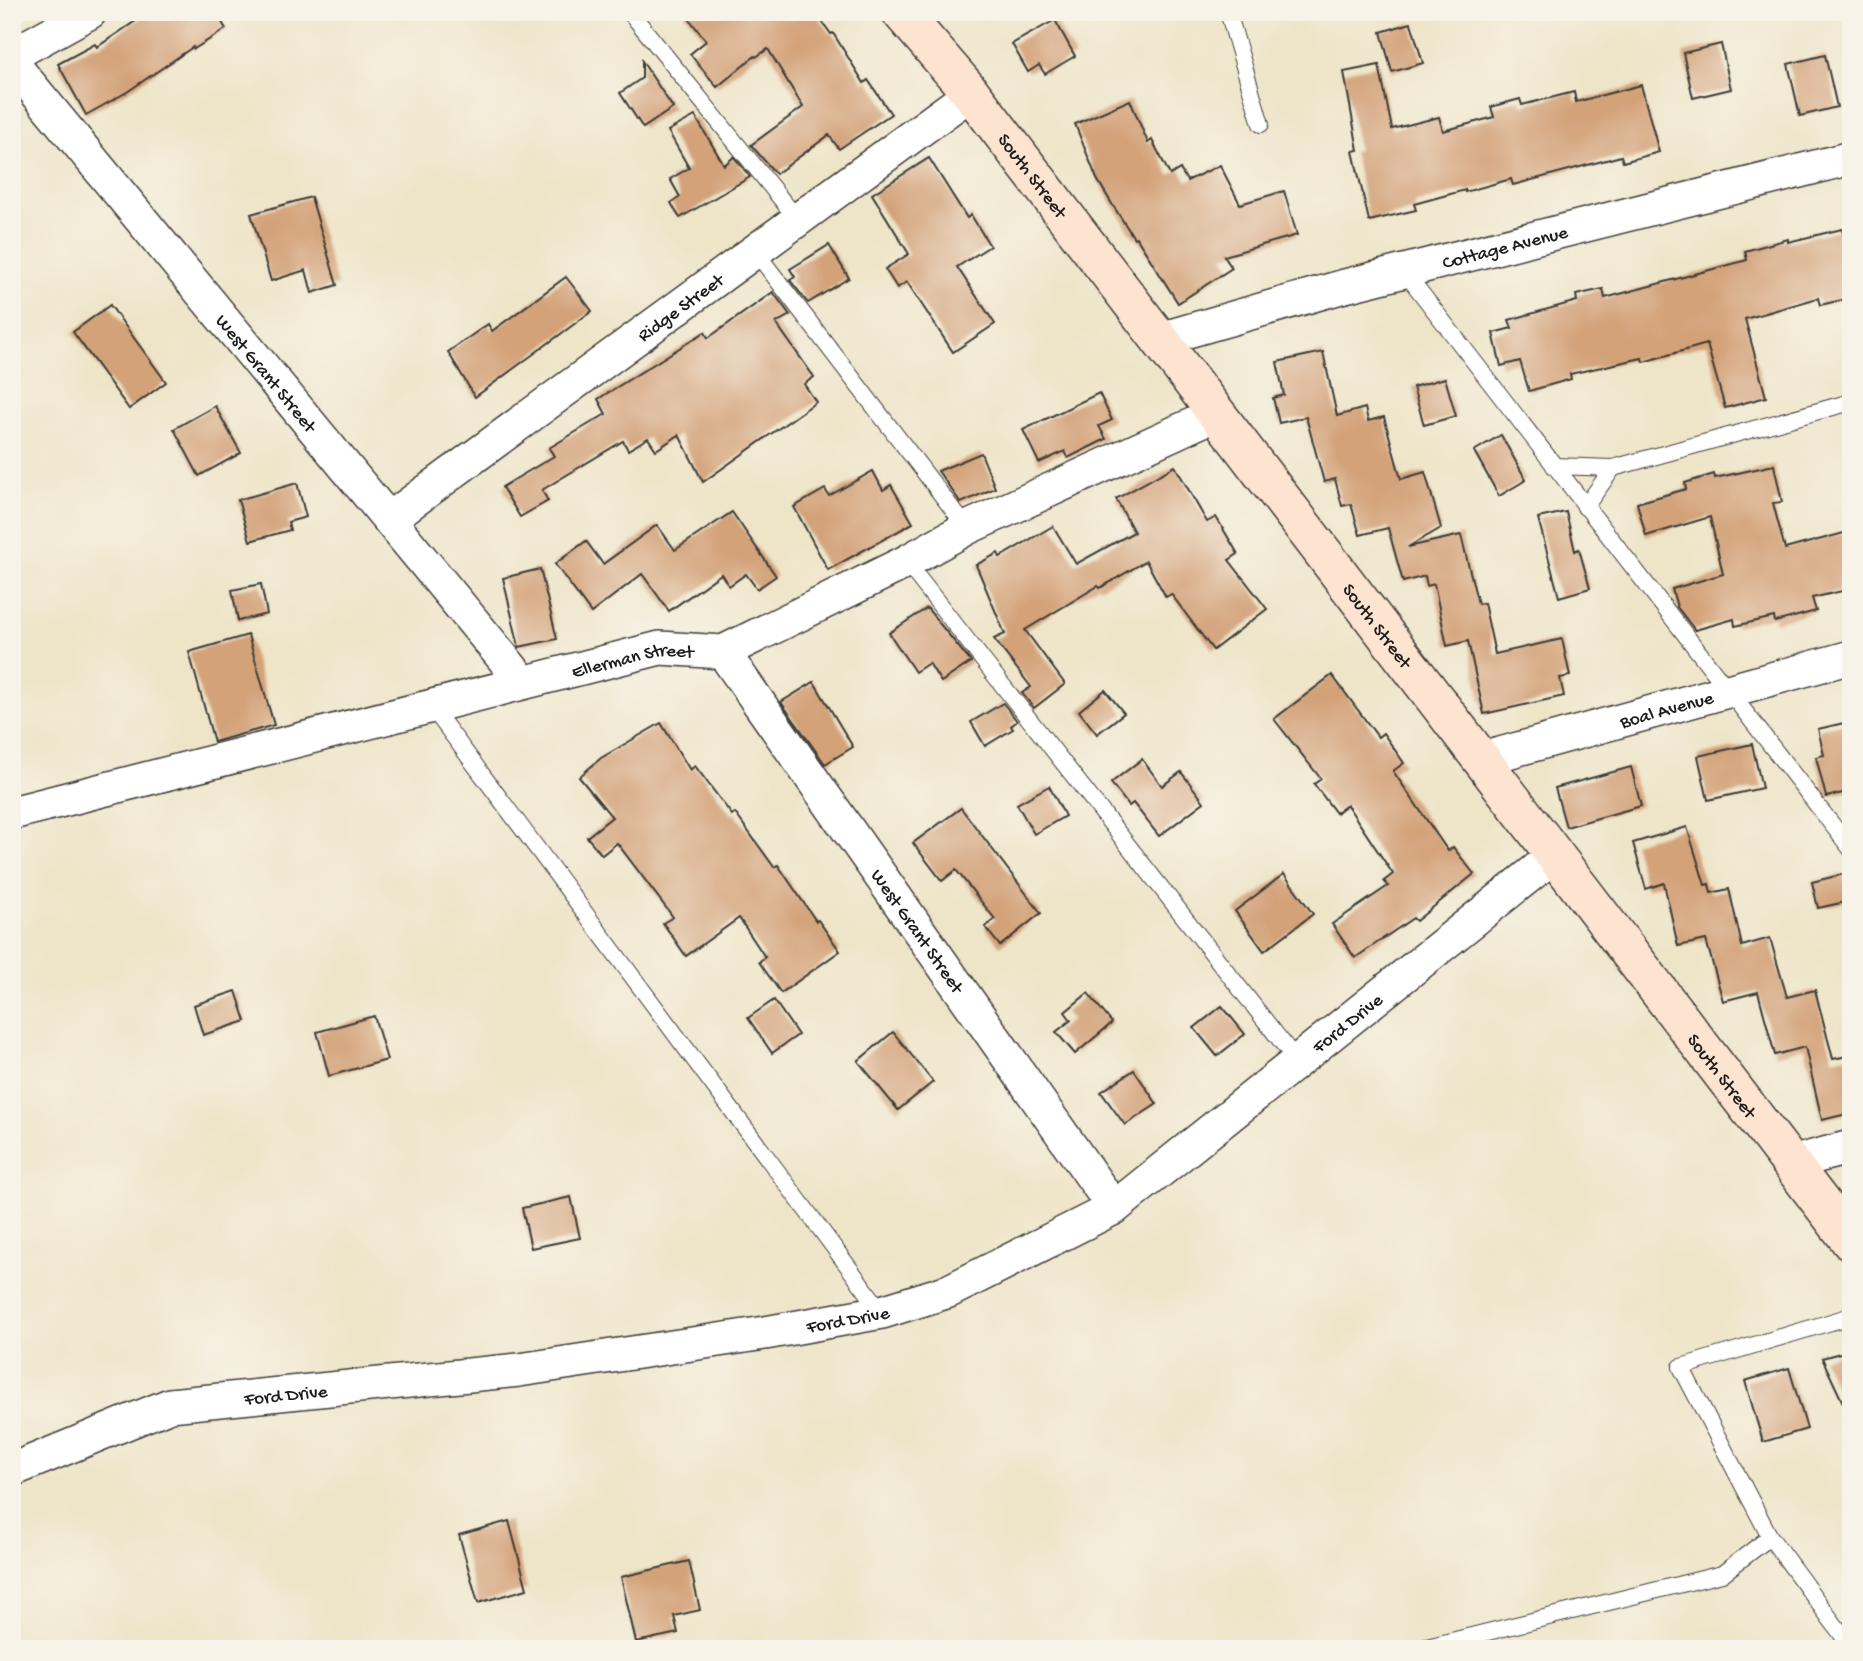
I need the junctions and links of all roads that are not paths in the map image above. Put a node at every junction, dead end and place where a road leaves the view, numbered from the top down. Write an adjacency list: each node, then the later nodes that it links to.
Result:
1 (90, 12): 5 (street)
2 (630, 12): 10 (lane)
3 (901, 12): 7 (street, South Street)
4 (1228, 12): 8 (lane)
5 (12, 55)
6 (12, 63): 19 (street, West Grant Street)
7 (971, 93): 10 (street, Ridge Street); 13 (street, South Street)
8 (1261, 124)
9 (1851, 158): 12 (street, Cottage Avenue)
10 (798, 220): 11 (street, Ridge Street)
11 (755, 251): 19 (street, Ridge Street); 20 (lane)
12 (1404, 271): 13 (street, Cottage Avenue); 16 (lane)
13 (1160, 339): 15 (street, South Street)
14 (1851, 402): 17 (lane)
15 (1216, 414): 20 (street, Ellerman Street); 27 (street, South Street)
16 (1554, 466): 17 (lane); 18 (lane)
17 (1614, 468): 18 (lane)
18 (1586, 507): 25 (lane)
19 (389, 519): 24 (street, West Grant Street)
20 (967, 528): 21 (street, Ellerman Street)
21 (906, 562): 22 (street, Ellerman Street); 31 (lane)
22 (723, 652): 24 (street, Ellerman Street); 34 (street, West Grant Street)
23 (1851, 657): 25 (street, Boal Avenue)
24 (523, 682): 26 (street, Ellerman Street)
25 (1728, 691): 27 (street, Boal Avenue); 29 (lane)
26 (431, 706): 28 (street, Ellerman Street); 36 (lane)
27 (1482, 760): 30 (street, South Street)
28 (12, 813)
29 (1851, 849)
30 (1555, 855): 31 (street, Ford Drive); 33 (street, South Street)
31 (1296, 1060): 34 (street, Ford Drive)
32 (1851, 1147): 33 (street)
33 (1791, 1163): 35 (street, South Street)
34 (1114, 1208): 36 (street, Ford Drive)
35 (1851, 1242)
36 (882, 1312): 38 (street, Ford Drive)
37 (1851, 1316): 39 (lane)
38 (12, 1469)
39 (1770, 1537): 40 (lane); 41 (lane)
40 (1851, 1647)
41 (1419, 1649)

